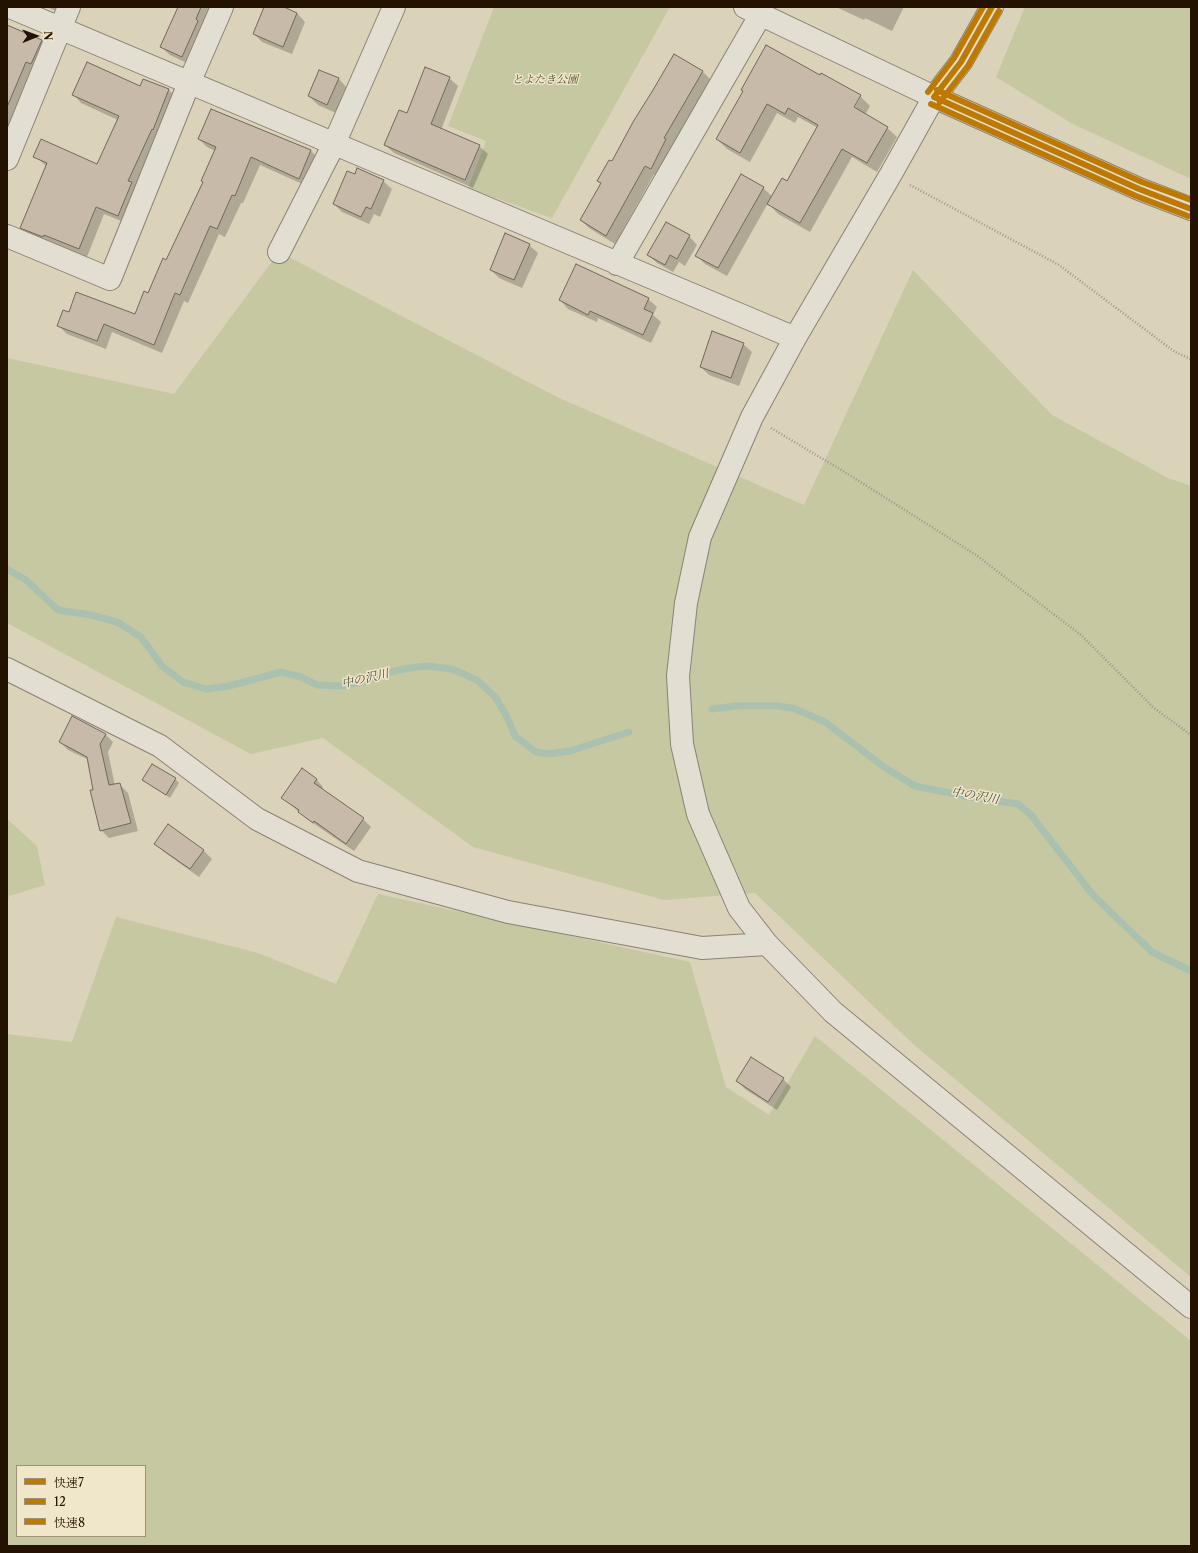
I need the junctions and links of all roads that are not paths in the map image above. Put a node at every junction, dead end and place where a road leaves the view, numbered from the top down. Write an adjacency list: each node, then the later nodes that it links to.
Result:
1 (10, 7): 7 (street)
2 (69, 7): 7 (street)
3 (222, 7): 8 (street)
4 (394, 7): 10 (street)
5 (992, 7): 9 (street)
6 (753, 11): 9 (street); 15 (street)
7 (60, 28): 8 (street); 11 (street)
8 (189, 83): 10 (street); 13 (street)
9 (934, 97): 12 (street); 16 (street)
10 (334, 144): 14 (street); 15 (street)
11 (7, 160)
12 (1191, 210)
13 (7, 236)
14 (279, 252)
15 (617, 264): 16 (street)
16 (795, 338): 18 (street)
17 (7, 669): 18 (street)
18 (767, 944): 19 (street)
19 (1191, 1307)

